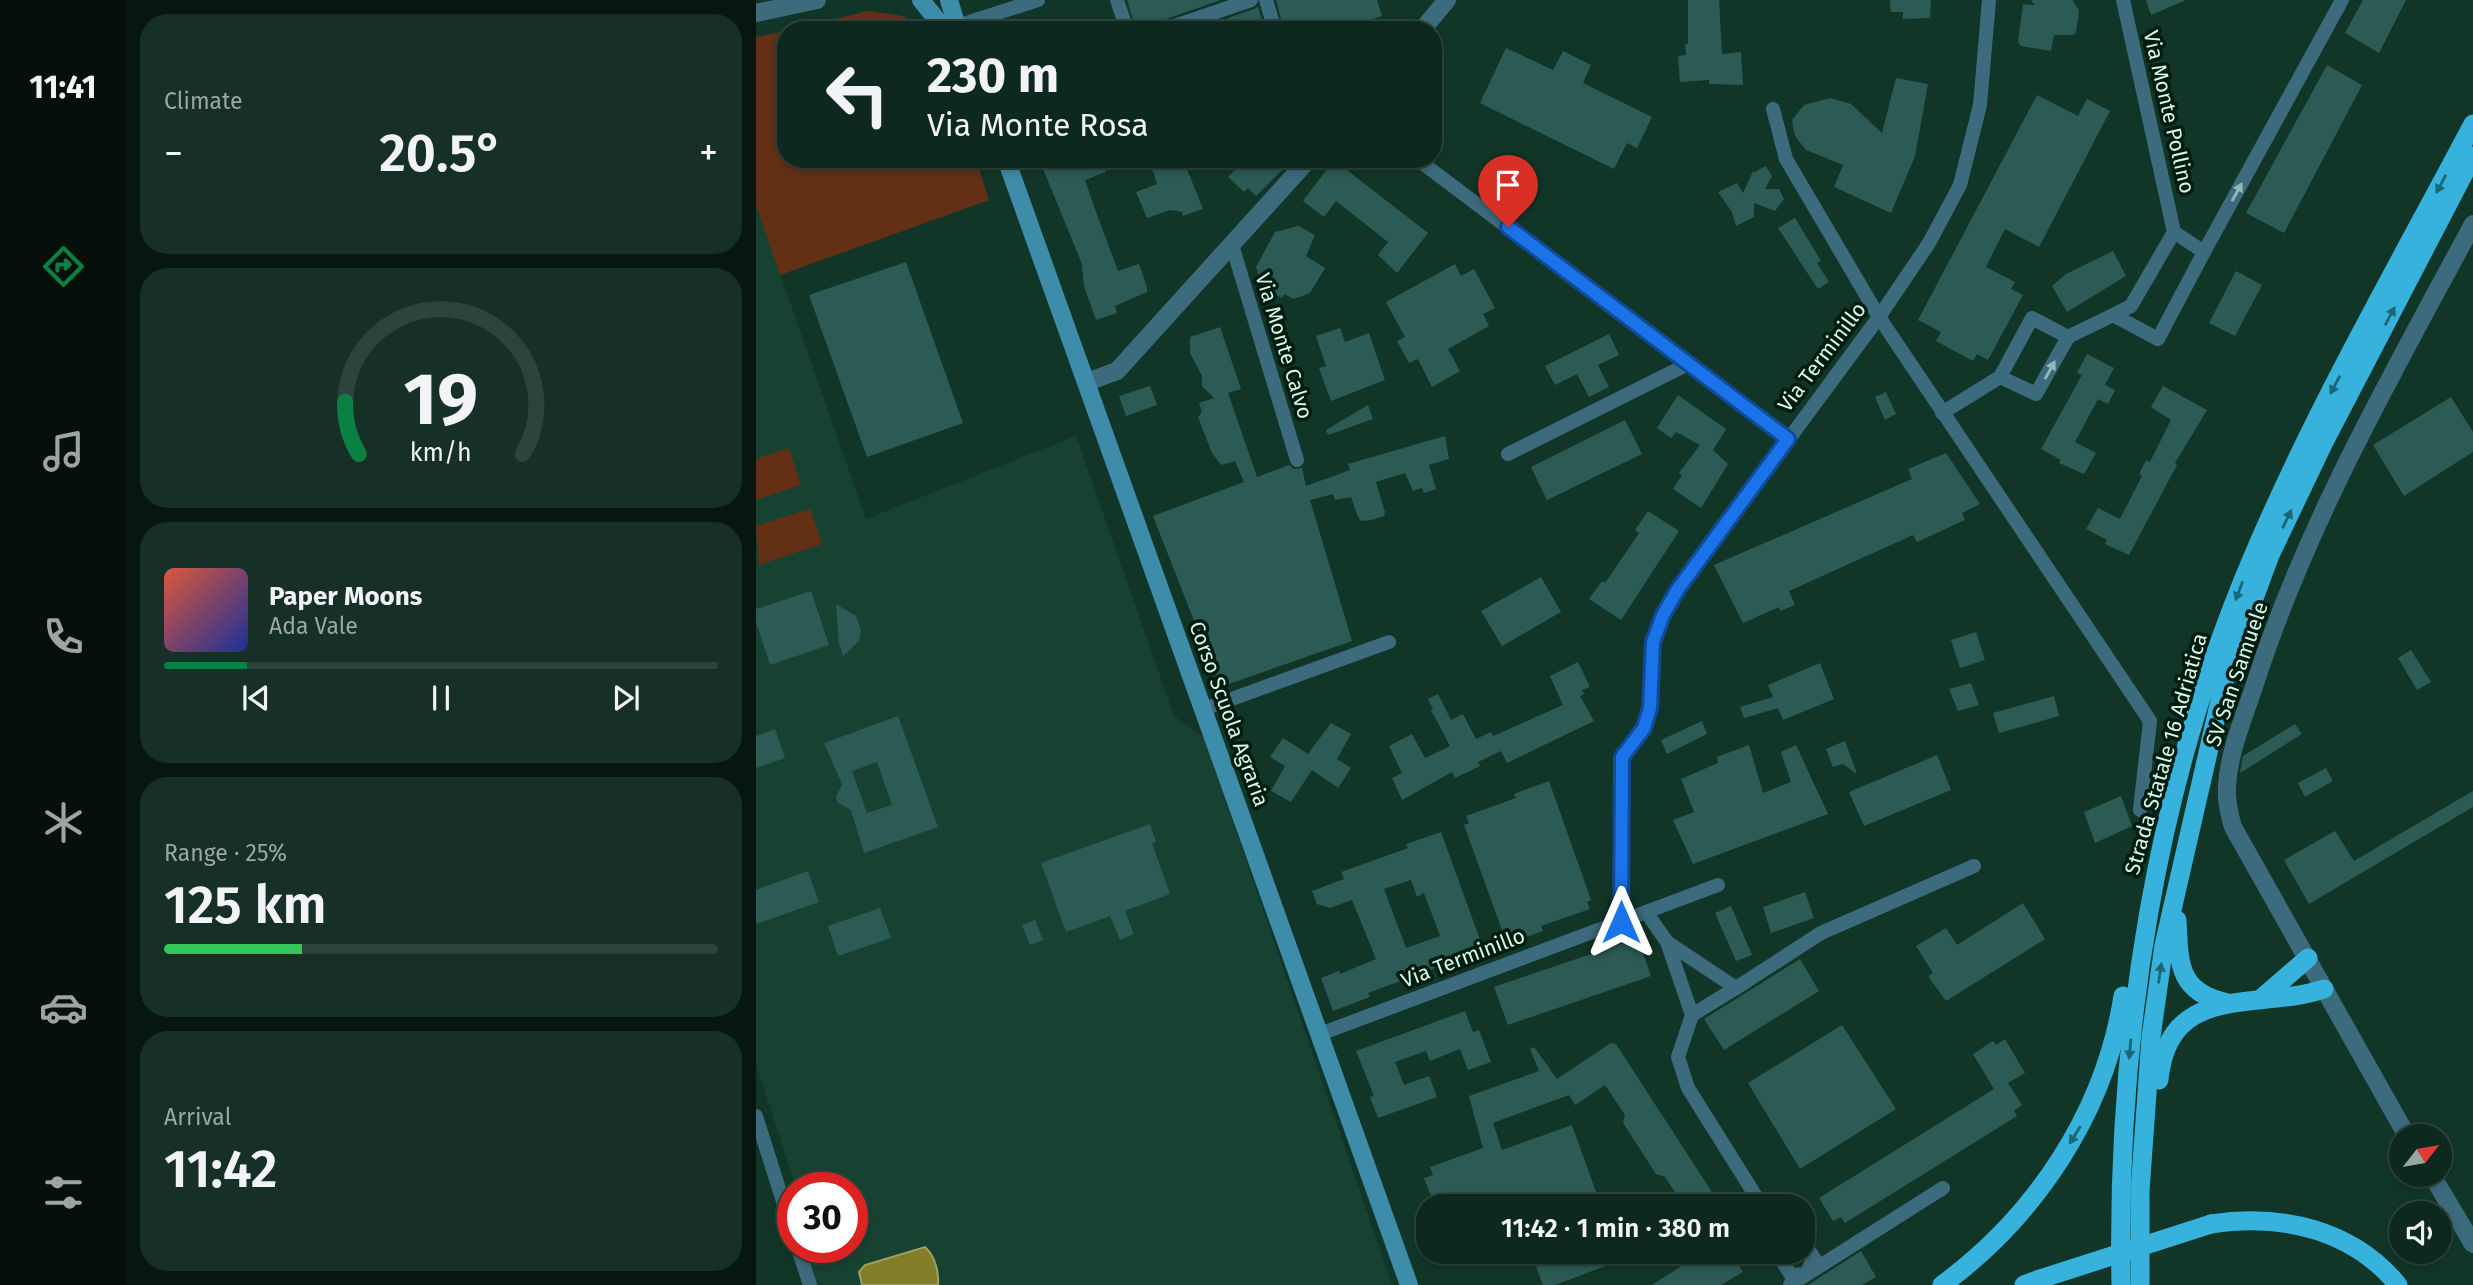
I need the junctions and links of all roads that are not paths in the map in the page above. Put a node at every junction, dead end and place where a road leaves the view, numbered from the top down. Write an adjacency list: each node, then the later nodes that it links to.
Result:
1 (817, 0): 13 (street)
2 (920, 0): 3 (main road); 14 (main road)
3 (930, 0)
4 (949, 0): 15 (main road)
5 (1038, 0): 16 (street)
6 (1117, 0): 17 (street)
7 (1251, 0): 18 (street)
8 (1266, 0): 19 (street)
9 (1447, 0): 20 (street)
10 (1989, 0): 32 (street, Via Terminillo)
11 (2123, 0): 28 (street, Via Monte Pollino)
12 (2342, 0): 30 (street, one-way to 12)
13 (756, 13)
14 (945, 21)
15 (953, 21)
16 (977, 21)
17 (1124, 21)
18 (1189, 21)
19 (1272, 21)
20 (1430, 21)
21 (1773, 108): 32 (street)
22 (2473, 124): 44 (highway, Strada Statale 16 Adriatica, one-way to 44)
23 (2473, 156): 47 (highway, Strada Statale 16 Adriatica, one-way to 23)
24 (1009, 168): 36 (main road, Corso Scuola Agraria)
25 (1301, 168): 29 (street)
26 (1429, 168): 34 (street)
27 (2473, 224): 51 (street, SV San Samuele)
28 (2174, 232): 30 (street); 31 (street)
29 (1232, 245): 36 (street); 40 (street, Via Monte Calvo)
30 (2204, 252): 31 (street)
31 (2113, 315): 33 (street)
32 (1879, 317): 37 (street); 38 (street, Via Terminillo)
33 (2068, 337): 35 (street, one-way to 33); 35 (street)
34 (1690, 363): 38 (street); 39 (street)
35 (2000, 377): 37 (street)
36 (1087, 382): 42 (main road, Corso Scuola Agraria)
37 (1942, 413): 43 (street)
38 (1788, 439): 49 (street, Via Terminillo)
39 (1508, 454)
40 (1297, 460)
41 (1389, 642): 42 (street)
42 (1204, 709): 57 (main road, Corso Scuola Agraria)
43 (2140, 810)
44 (2157, 859): 74 (highway, one-way to 74); 75 (highway, Strada Statale 16 Adriatica, one-way to 75)
45 (1974, 866): 52 (street)
46 (1718, 885): 48 (street, Via Terminillo)
47 (2176, 899): 55 (highway); 63 (highway, Strada Statale 16 Adriatica, one-way to 47)
48 (1646, 912): 49 (street, Via Terminillo); 50 (street)
49 (1621, 922): 57 (street, Via Terminillo)
50 (1667, 942): 52 (street); 56 (street)
51 (2308, 958): 53 (street, SV San Samuele); 54 (highway)
52 (1736, 988): 56 (street)
53 (2324, 989): 54 (highway); 59 (street, SV San Samuele)
54 (2263, 997): 55 (highway)
55 (2228, 1003): 63 (highway)
56 (1692, 1015): 64 (street)
57 (1320, 1034): 72 (main road, Corso Scuola Agraria)
58 (756, 1116): 60 (street)
59 (2400, 1124)
60 (777, 1184)
61 (2439, 1187): 65 (street)
62 (1943, 1188): 69 (street)
63 (2140, 1191): 76 (highway, Strada Statale 16 Adriatica)
64 (1754, 1194)
65 (2473, 1244)
66 (802, 1263): 71 (street)
67 (1784, 1264): 69 (street)
68 (1811, 1264): 69 (street)
69 (1806, 1274): 73 (street)
70 (2032, 1282): 77 (highway, bridge)
71 (810, 1285)
72 (1409, 1285)
73 (1790, 1285)
74 (1942, 1285)
75 (2121, 1285)
76 (2140, 1285)
77 (2398, 1285)

